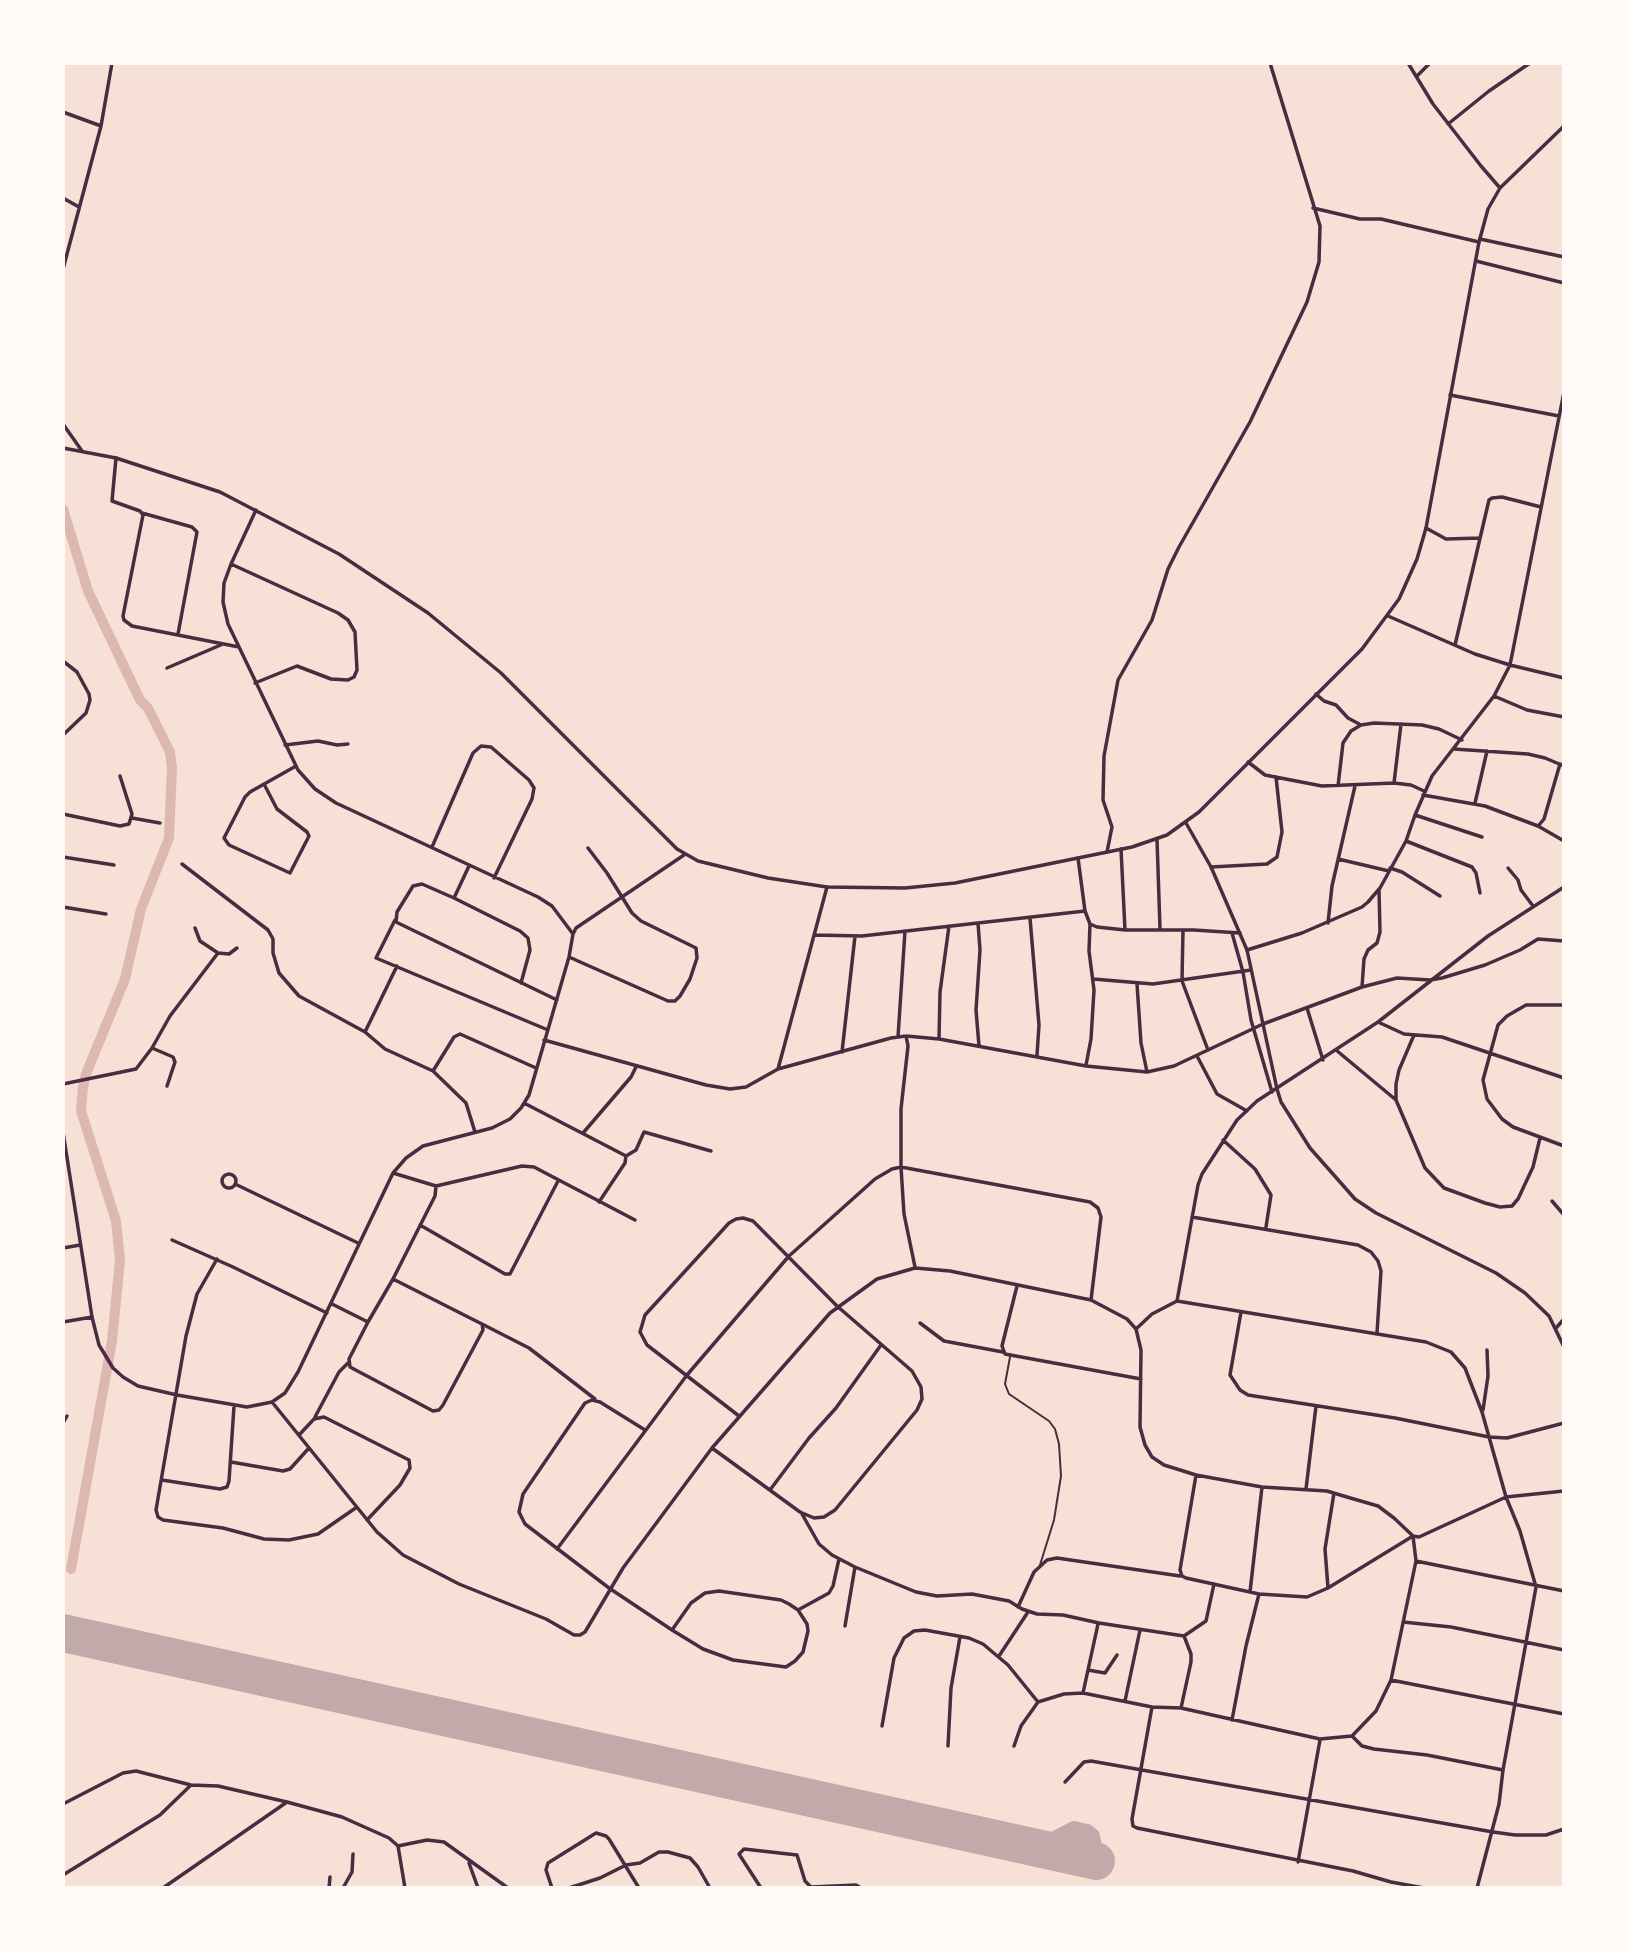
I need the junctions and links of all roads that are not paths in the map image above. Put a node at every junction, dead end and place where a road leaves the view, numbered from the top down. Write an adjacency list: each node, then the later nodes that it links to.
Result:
1 (112, 63): 9 (street)
2 (1270, 63): 14 (street)
3 (1408, 63): 6 (street)
4 (1430, 63): 6 (street)
5 (1530, 63): 8 (street)
6 (1417, 76): 8 (street)
7 (63, 112): 9 (street)
8 (1448, 124): 11 (street)
9 (101, 126): 13 (street)
10 (1564, 127): 11 (street)
11 (1500, 188): 15 (street)
12 (63, 198): 13 (street)
13 (79, 207): 16 (street)
14 (1313, 208): 15 (street); 79 (street)
15 (1479, 241): 17 (street); 18 (street)
16 (64, 256): 19 (street)
17 (1564, 257)
18 (1476, 261): 20 (street); 22 (street)
19 (63, 270)
20 (1564, 283)
21 (1564, 392): 23 (street)
22 (1450, 395): 23 (street); 31 (street)
23 (1559, 416): 28 (street)
24 (63, 424): 26 (street)
25 (63, 447): 26 (street)
26 (82, 452): 27 (street)
27 (117, 458): 29 (street); 30 (street)
28 (1541, 507): 32 (street); 40 (street)
29 (256, 510): 33 (street); 80 (street)
30 (142, 513): 35 (street); 35 (street)
31 (1426, 528): 32 (street); 34 (street)
32 (1480, 538): 37 (street)
33 (231, 564): 38 (street); 43 (street)
34 (1388, 616): 37 (street); 44 (street)
35 (178, 634): 36 (street)
36 (223, 644): 38 (street); 41 (street)
37 (1455, 645): 40 (street)
38 (239, 647): 43 (street)
39 (63, 661): 49 (street)
40 (1510, 665): 42 (street); 45 (street)
41 (167, 668)
42 (1564, 678)
43 (255, 683): 52 (street)
44 (1316, 694): 48 (street); 55 (street)
45 (1493, 696): 46 (street); 50 (street)
46 (1564, 717)
47 (1401, 724): 48 (street); 50 (street); 60 (street)
48 (1362, 725): 63 (street)
49 (63, 735)
50 (1462, 740): 53 (street)
51 (348, 744): 52 (street)
52 (285, 745): 57 (street)
53 (1454, 749): 54 (street); 64 (street)
54 (1486, 751): 56 (street); 65 (street)
55 (1248, 762): 59 (street); 70 (street)
56 (1563, 765): 71 (street)
57 (296, 766): 61 (street); 76 (street)
58 (120, 776): 68 (street)
59 (1276, 777): 63 (street); 87 (street)
60 (1394, 783): 62 (street); 64 (street)
61 (264, 784): 61 (street)
62 (1355, 786): 63 (street); 83 (street)
63 (1338, 787)
64 (1424, 793): 65 (street); 67 (street)
65 (1475, 803): 71 (street)
66 (63, 814): 68 (street)
67 (1415, 815): 72 (street); 74 (street)
68 (132, 817): 69 (street)
69 (160, 823)
70 (1186, 823): 73 (street); 87 (street)
71 (1538, 826): 75 (street)
72 (1482, 837)
73 (1157, 839): 78 (street); 109 (street)
74 (1406, 841): 89 (street); 94 (street)
75 (1564, 841)
76 (431, 848): 86 (street); 90 (street)
77 (588, 848): 97 (street)
78 (1121, 849): 79 (street); 110 (street)
79 (1107, 852): 82 (street)
80 (684, 855): 91 (street); 97 (street)
81 (63, 857): 85 (street)
82 (1078, 858): 91 (street); 100 (street)
83 (1338, 859): 89 (street); 105 (street)
84 (182, 864): 139 (street)
85 (114, 865)
86 (469, 866): 90 (street); 96 (street)
87 (1211, 867): 114 (street)
88 (1508, 868): 98 (street)
89 (1390, 869): 93 (street); 95 (street)
90 (494, 878): 115 (street)
91 (827, 887): 116 (street)
92 (1564, 887): 98 (street)
93 (1380, 888): 105 (street); 131 (street)
94 (1480, 893)
95 (1440, 896)
96 (454, 898): 103 (street); 129 (street)
97 (622, 898): 115 (street); 122 (street)
98 (1533, 906): 128 (street)
99 (63, 907): 101 (street)
100 (1085, 911): 102 (street); 106 (street)
101 (106, 914)
102 (1030, 918): 104 (street); 151 (street)
103 (395, 920): 123 (street); 129 (street)
104 (978, 923): 107 (street); 145 (street)
105 (1328, 923): 120 (street)
106 (1090, 925): 110 (street); 126 (street)
107 (949, 926): 112 (street); 143 (street)
108 (195, 928): 121 (street)
109 (1160, 929): 110 (street); 111 (street)
110 (1125, 930)
111 (1183, 930): 113 (street); 127 (street)
112 (905, 931): 117 (street); 142 (street)
113 (1232, 933): 114 (street); 125 (street)
114 (1240, 933): 120 (street)
115 (573, 934): 122 (street)
116 (815, 935): 117 (street); 157 (street)
117 (855, 936): 149 (street)
118 (1564, 941): 128 (street)
119 (237, 948): 121 (street)
120 (1247, 950): 124 (street)
121 (218, 953): 146 (street)
122 (569, 957): 132 (street)
123 (397, 966): 138 (street); 139 (street)
124 (1251, 970): 125 (street); 136 (street)
125 (1243, 972): 127 (street); 137 (street)
126 (1093, 979): 130 (street); 155 (street)
127 (1182, 981): 130 (street); 147 (street)
128 (1430, 981): 131 (street); 135 (street)
129 (521, 983): 132 (street)
130 (1137, 984): 159 (street)
131 (1362, 987): 134 (street)
132 (557, 1000): 138 (street)
133 (1564, 1005): 150 (street)
134 (1307, 1008): 136 (street); 153 (street)
135 (1378, 1022): 140 (street); 148 (street)
136 (1262, 1024): 137 (street); 163 (street)
137 (1253, 1028): 147 (street); 164 (street)
138 (548, 1030): 144 (street)
139 (365, 1032): 158 (street)
140 (1414, 1035): 150 (street); 165 (street)
141 (906, 1036): 142 (street); 143 (street); 176 (street)
142 (898, 1037): 149 (street)
143 (939, 1039): 145 (street)
144 (544, 1041): 154 (street); 156 (street)
145 (979, 1046): 151 (street)
146 (152, 1048): 161 (street); 162 (street)
147 (1208, 1050): 152 (street)
148 (1336, 1050): 153 (street); 165 (street)
149 (842, 1052): 157 (street)
150 (1490, 1053): 160 (street); 171 (street)
151 (1037, 1056): 155 (street)
152 (1197, 1056): 159 (street); 167 (street)
153 (1323, 1060): 163 (street)
154 (636, 1066): 157 (street); 170 (street)
155 (1086, 1066): 159 (street)
156 (536, 1068): 158 (street); 166 (street)
157 (778, 1069)
158 (433, 1071): 169 (street)
159 (1147, 1072)
160 (1564, 1078)
161 (63, 1084)
162 (167, 1086)
163 (1277, 1089): 164 (street); 209 (street)
164 (1272, 1092): 167 (street)
165 (1396, 1100): 171 (street)
166 (524, 1103): 169 (street); 170 (street)
167 (1247, 1111): 172 (street)
168 (63, 1132): 190 (street)
169 (475, 1132): 177 (street)
170 (583, 1133): 175 (street)
171 (1540, 1138): 173 (street)
172 (1223, 1140): 184 (street); 187 (street)
173 (1564, 1146)
174 (711, 1151): 175 (street)
175 (626, 1156): 182 (street)
176 (901, 1167): 192 (street); 194 (street); 197 (street)
177 (393, 1173): 180 (street); 189 (street)
178 (558, 1181): 180 (street); 182 (street); 186 (street)
179 (235, 1184): 189 (street)
180 (436, 1186): 186 (street)
181 (1552, 1201): 183 (street)
182 (599, 1202): 185 (street)
183 (1564, 1215)
184 (1192, 1217): 187 (street); 198 (street)
185 (635, 1220)
186 (420, 1225): 195 (street)
187 (1266, 1228): 211 (street)
188 (172, 1240): 193 (street)
189 (358, 1243): 199 (street)
190 (80, 1245): 191 (street); 203 (street)
191 (63, 1248)
192 (789, 1256): 200 (street); 218 (street); 218 (street)
193 (217, 1259): 202 (street); 220 (street)
194 (915, 1268): 196 (street); 200 (street)
195 (393, 1279): 206 (street); 208 (street)
196 (1017, 1286): 197 (street); 215 (street)
197 (1091, 1300): 210 (street)
198 (1177, 1301): 201 (street); 210 (street)
199 (332, 1304): 202 (street); 206 (street)
200 (837, 1306): 212 (street); 227 (street)
201 (1241, 1312): 211 (street); 224 (street)
202 (327, 1314): 222 (street)
203 (92, 1317): 205 (street); 220 (street)
204 (1564, 1319): 209 (street)
205 (63, 1322)
206 (368, 1322): 217 (street)
207 (920, 1323): 215 (street)
208 (482, 1324): 217 (street); 221 (street)
209 (1556, 1328): 213 (street)
210 (1136, 1329): 219 (street)
211 (1377, 1333): 225 (street)
212 (881, 1345): 241 (street); 246 (street)
213 (1564, 1347)
214 (1487, 1350): 225 (street)
215 (1003, 1352): 216 (street)
216 (1010, 1356): 219 (street); 252 (lane)
217 (348, 1363): 228 (street)
218 (687, 1375): 227 (street); 231 (street)
219 (1141, 1379): 237 (street)
220 (177, 1395): 223 (street); 238 (street)
221 (596, 1400): 231 (street); 249 (street)
222 (272, 1402): 223 (street); 232 (street)
223 (234, 1405): 236 (street)
224 (1316, 1406): 233 (street); 240 (street)
225 (1482, 1412): 233 (street)
226 (67, 1416): 229 (street)
227 (740, 1416): 235 (street)
228 (314, 1419): 232 (street); 247 (street)
229 (63, 1423)
230 (1564, 1423): 233 (street)
231 (645, 1430): 249 (street)
232 (299, 1435): 234 (street)
233 (1489, 1437): 244 (street)
234 (309, 1448): 236 (street); 245 (street)
235 (712, 1448): 241 (street); 257 (street)
236 (230, 1462): 238 (street)
237 (1196, 1475): 239 (street); 254 (street)
238 (162, 1480): 245 (street)
239 (1262, 1487): 240 (street); 260 (street)
240 (1306, 1489): 243 (street)
241 (770, 1490): 246 (street)
242 (1564, 1491): 244 (street)
243 (1334, 1493): 248 (street); 258 (street)
244 (1506, 1497): 248 (street); 256 (street)
245 (357, 1507): 247 (street)
246 (800, 1512): 250 (street)
247 (367, 1520): 257 (street)
248 (1413, 1536): 251 (street); 258 (street)
249 (557, 1549): 257 (street)
250 (839, 1559): 253 (street); 263 (street)
251 (1416, 1561): 256 (street); 265 (street)
252 (1039, 1566): 254 (street); 262 (street)
253 (855, 1567): 262 (street); 267 (street)
254 (1182, 1576): 255 (street)
255 (1214, 1584): 260 (street); 270 (street)
256 (1536, 1587): 259 (street); 272 (street)
257 (609, 1588): 268 (street)
258 (1328, 1588): 261 (street)
259 (1564, 1591)
260 (1250, 1592): 261 (street)
261 (1259, 1594): 285 (street)
262 (1018, 1606): 264 (street)
263 (797, 1609): 268 (street); 268 (street)
264 (1028, 1612): 266 (street); 274 (street)
265 (1403, 1622): 272 (street); 277 (street)
266 (1098, 1623): 269 (street); 276 (street)
267 (845, 1626)
268 (672, 1630)
269 (1140, 1630): 270 (street); 279 (street)
270 (1184, 1636): 283 (street)
271 (960, 1637): 274 (street); 286 (street); 289 (street)
272 (1526, 1644): 273 (street); 281 (street)
273 (1564, 1650)
274 (999, 1656): 280 (street)
275 (1116, 1656): 276 (street)
276 (1088, 1670): 278 (street)
277 (1391, 1680): 281 (street); 287 (street)
278 (1083, 1693): 279 (street); 280 (street)
279 (1125, 1701): 282 (street)
280 (1038, 1702): 290 (street)
281 (1514, 1705): 284 (street); 292 (street)
282 (1152, 1706): 283 (street); 291 (street)
283 (1181, 1708): 285 (street)
284 (1564, 1714)
285 (1233, 1720): 288 (street)
286 (882, 1726)
287 (1352, 1736): 288 (street); 292 (street)
288 (1320, 1739): 295 (street)
289 (948, 1746)
290 (1014, 1746)
291 (1140, 1770): 293 (street); 295 (street); 303 (street)
292 (1503, 1770): 299 (street)
293 (1065, 1782)
294 (191, 1785): 296 (street); 297 (street); 305 (street)
295 (1310, 1801): 299 (street); 303 (street)
296 (287, 1802): 300 (street); 307 (street)
297 (63, 1804)
298 (1564, 1829): 299 (street)
299 (1493, 1832): 320 (street)
300 (398, 1846): 302 (street); 310 (street)
301 (353, 1854): 309 (street)
302 (468, 1861): 311 (street); 312 (street)
303 (1298, 1862): 319 (street)
304 (626, 1866): 313 (street); 314 (street); 315 (street); 316 (street)
305 (63, 1875)
306 (330, 1877): 308 (street)
307 (163, 1888)
308 (329, 1888)
309 (343, 1888)
310 (405, 1888)
311 (478, 1888)
312 (508, 1888)
313 (552, 1888)
314 (569, 1888)
315 (639, 1888)
316 (710, 1888)
317 (761, 1888): 318 (street)
318 (861, 1888)
319 (1424, 1888)
320 (1477, 1888)

